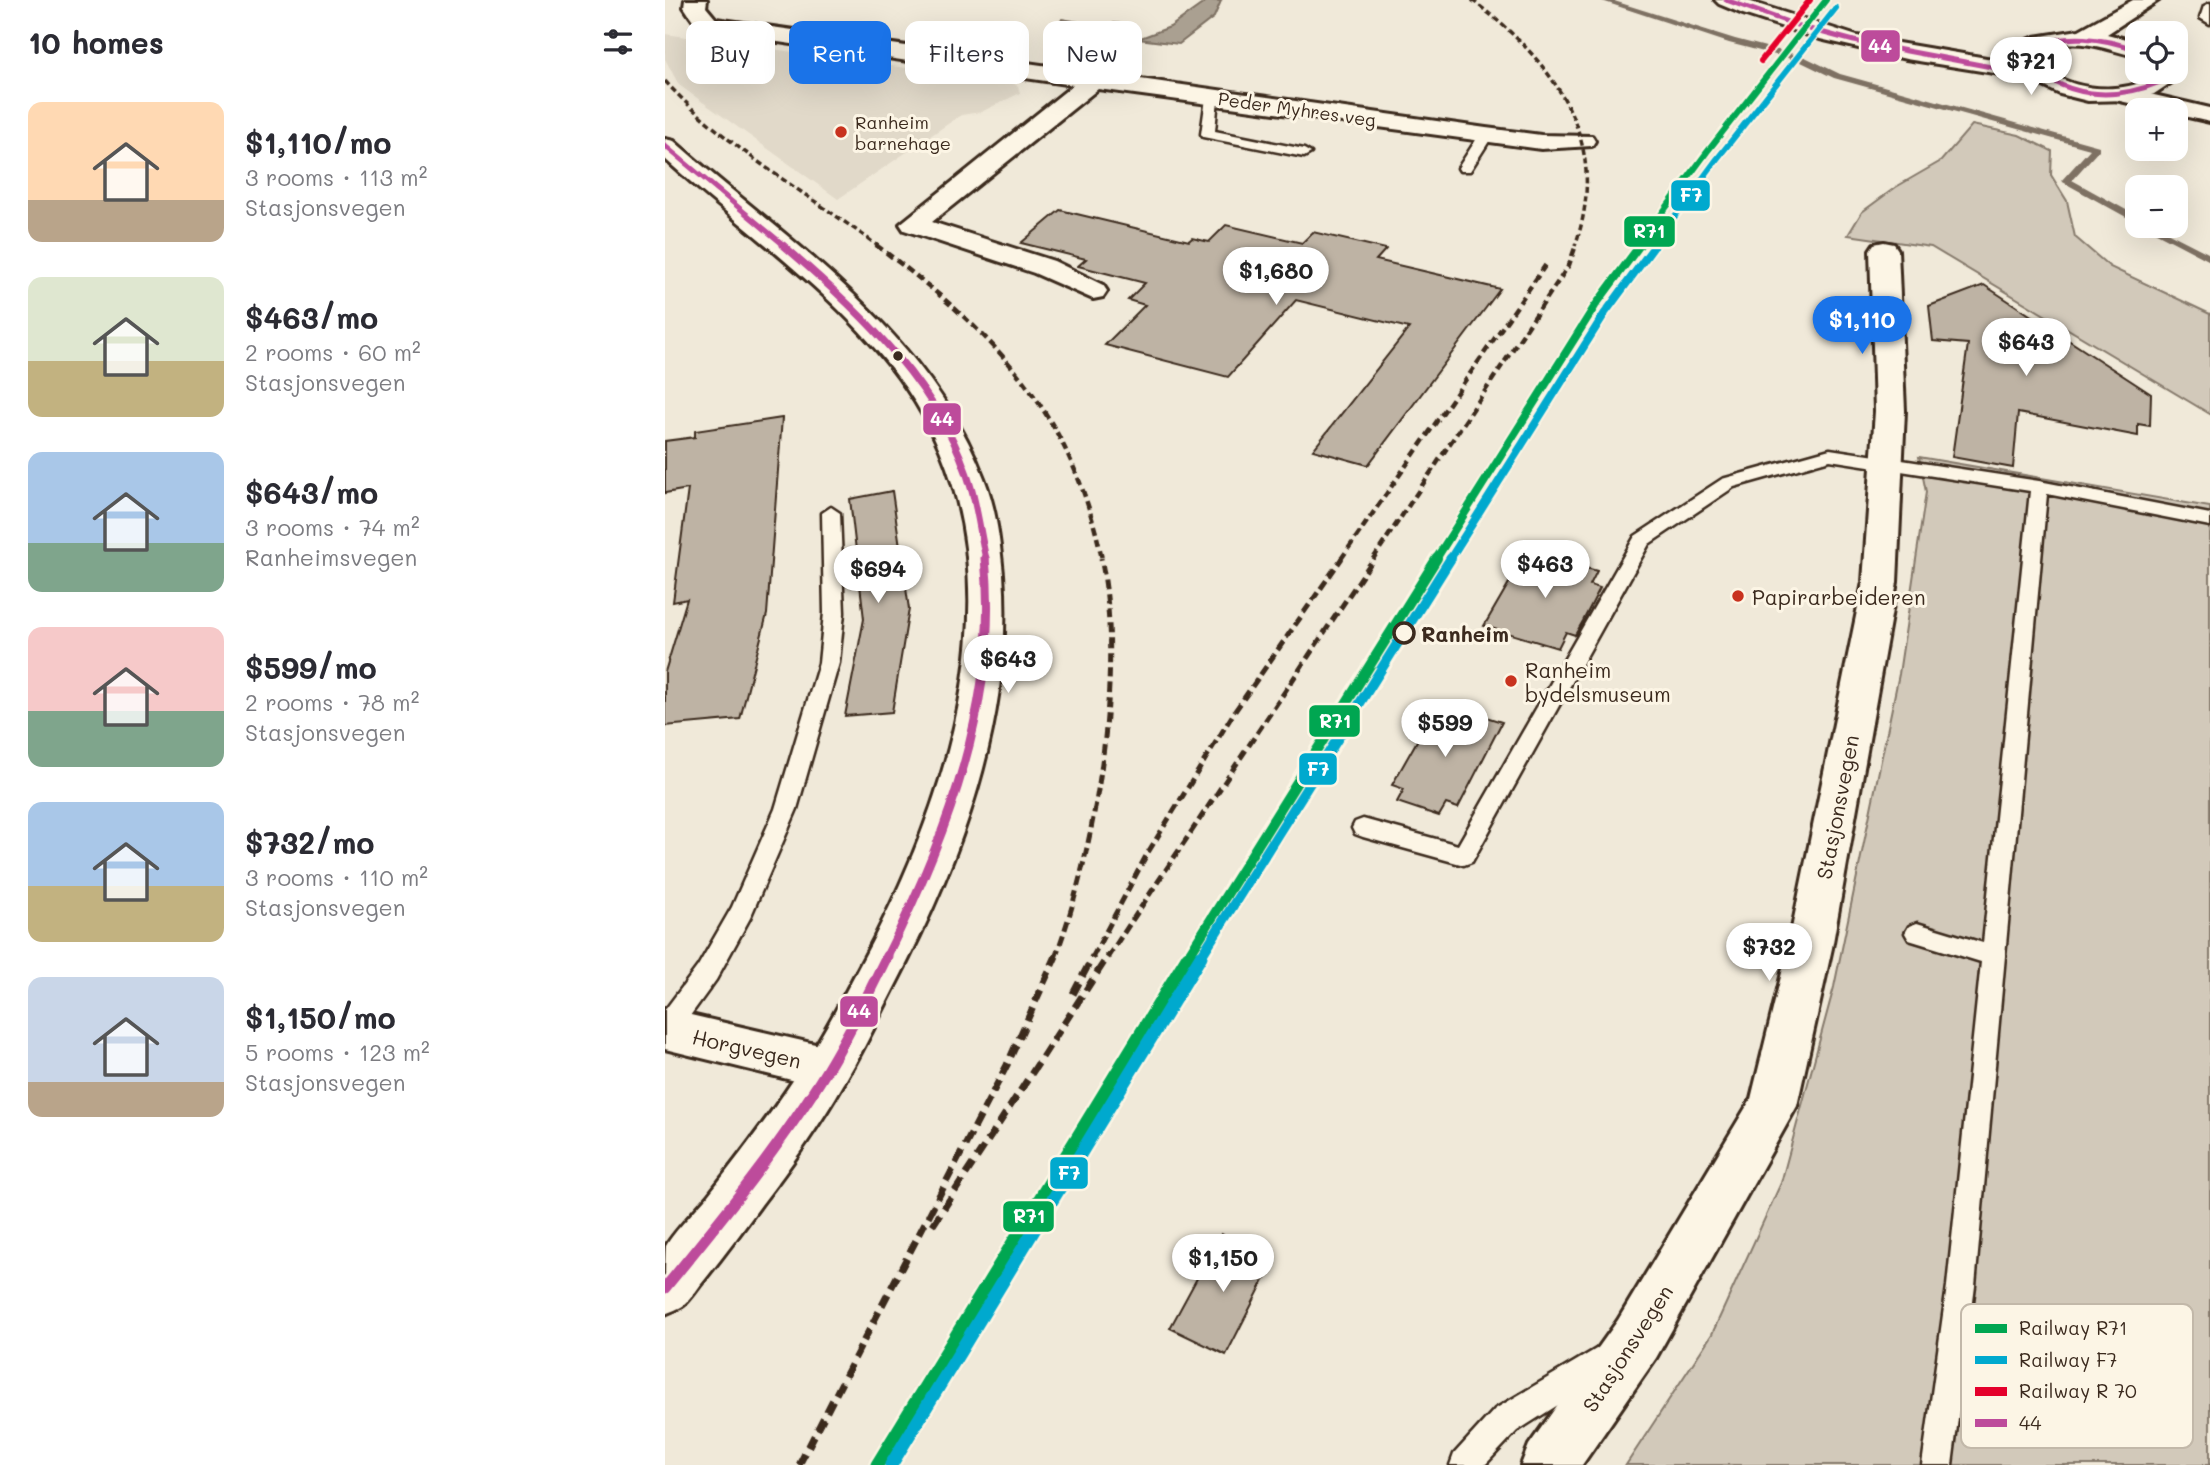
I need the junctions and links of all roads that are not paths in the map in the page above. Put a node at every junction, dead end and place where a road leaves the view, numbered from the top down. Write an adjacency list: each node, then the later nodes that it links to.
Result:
1 (696, 0): 11 (street, Peder Myhres veg)
2 (1726, 0): 8 (street)
3 (2145, 3): 6 (street); 7 (street)
4 (2210, 6): 5 (lane)
5 (2210, 20)
6 (2144, 21)
7 (2080, 37): 9 (street); 10 (street)
8 (1863, 43): 10 (street); 12 (street)
9 (2125, 46)
10 (2031, 47): 12 (street)
11 (1043, 75)
12 (2039, 76): 17 (street)
13 (1090, 84): 27 (street)
14 (1108, 84): 18 (street, Peder Myhres veg)
15 (2157, 84): 17 (street)
16 (2179, 84): 19 (street)
17 (2123, 95): 20 (street)
18 (1212, 98): 21 (street, Peder Myhres veg); 24 (lane)
19 (2210, 104)
20 (2210, 115)
21 (1486, 135): 22 (street, Peder Myhres veg); 25 (lane)
22 (1583, 141)
23 (665, 146): 36 (street)
24 (1304, 153)
25 (1465, 168)
26 (1884, 250): 28 (street, Stasjonsvegen)
27 (1093, 291)
28 (1888, 462): 29 (lane); 32 (lane); 38 (street, Stasjonsvegen)
29 (2039, 487): 31 (lane); 34 (lane)
30 (831, 513): 35 (lane)
31 (2210, 520)
32 (1363, 828)
33 (1917, 933): 34 (lane)
34 (1993, 956): 41 (lane)
35 (665, 1030): 36 (street, Horgvegen)
36 (828, 1068): 37 (street)
37 (665, 1288)
38 (1637, 1339): 39 (lane); 40 (street, Stasjonsvegen)
39 (1465, 1465)
40 (1549, 1465)
41 (1937, 1465)

